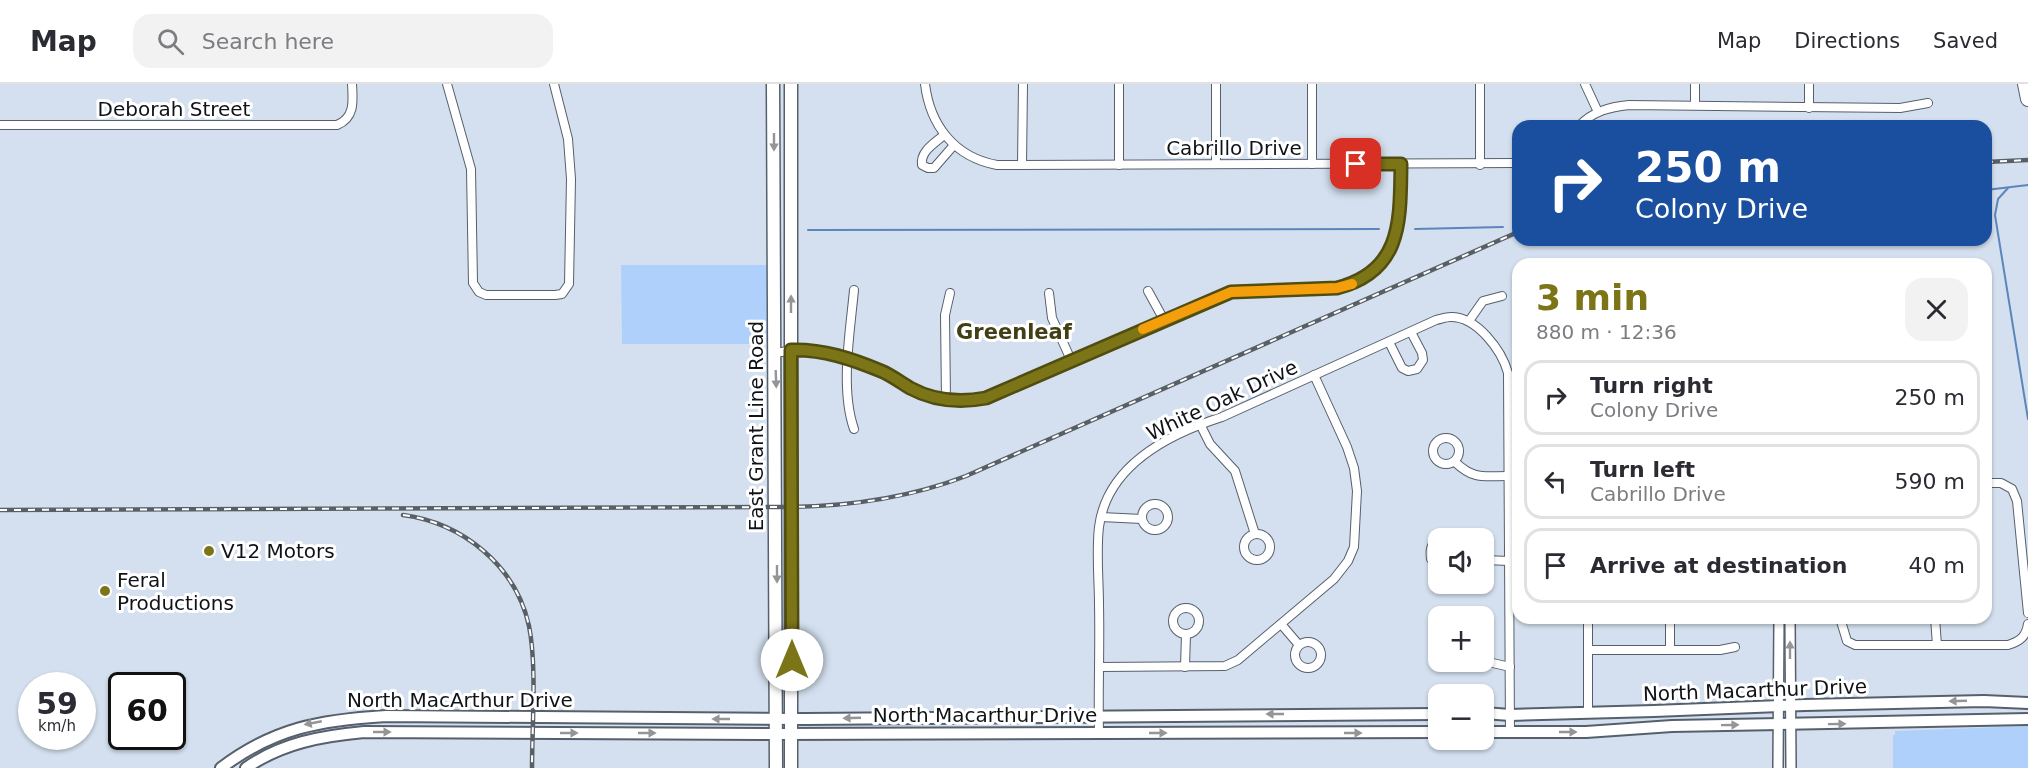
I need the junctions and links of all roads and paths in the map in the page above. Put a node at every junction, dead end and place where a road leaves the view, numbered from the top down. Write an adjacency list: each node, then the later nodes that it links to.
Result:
1 (352, 84): 22 (street, Deborah Street)
2 (447, 84): 3 (street)
3 (554, 84)
4 (773, 84): 42 (main road, East Grant Line Road, one-way to 42)
5 (791, 84): 41 (main road, East Grant Line Road, one-way to 5)
6 (925, 84): 23 (street, Cabrillo Drive)
7 (1023, 84): 29 (street)
8 (1119, 84): 30 (street)
9 (1216, 84): 26 (street)
10 (1312, 84): 27 (street)
11 (1480, 84): 31 (street)
12 (1585, 84): 20 (street)
13 (1695, 84): 18 (street)
14 (1809, 84): 19 (street)
15 (2025, 84): 16 (highway)
16 (2028, 99)
17 (1928, 103): 19 (street)
18 (1695, 104): 19 (street); 20 (street)
19 (1809, 108)
20 (1598, 112): 21 (street)
21 (1587, 120)
22 (0, 125)
23 (944, 135): 24 (street, Cabrillo Drive); 24 (street)
24 (954, 146): 29 (street, Cabrillo Drive)
25 (1512, 163): 31 (street, Cabrillo Drive)
26 (1216, 164): 27 (street, Cabrillo Drive); 30 (street, Cabrillo Drive)
27 (1312, 164): 28 (street, Cabrillo Drive)
28 (1401, 164): 31 (street, Cabrillo Drive); 37 (street)
29 (1023, 165): 30 (street, Cabrillo Drive)
30 (1119, 165)
31 (1480, 165)
32 (854, 290): 43 (street)
33 (1148, 291): 37 (street)
34 (950, 293): 46 (street)
35 (1049, 293): 44 (street)
36 (1502, 296): 38 (street)
37 (1164, 320): 44 (street)
38 (1468, 321): 39 (street, White Oak Drive); 50 (street)
39 (1411, 332): 40 (street, White Oak Drive); 40 (street)
40 (1389, 342): 45 (street, White Oak Drive)
41 (791, 350): 42 (street); 43 (street); 86 (main road, East Grant Line Road)
42 (775, 352): 85 (main road, East Grant Line Road, one-way to 85)
43 (848, 359): 46 (street); 48 (street)
44 (1071, 360): 46 (street)
45 (1314, 375): 47 (street, White Oak Drive); 58 (street)
46 (946, 400)
47 (1200, 424): 52 (street, White Oak Drive); 54 (street)
48 (854, 429)
49 (1455, 462): 50 (street)
50 (1509, 476): 56 (street)
51 (1992, 483): 57 (street)
52 (1101, 517): 53 (street); 73 (street, White Oak Drive)
53 (1142, 519)
54 (1256, 534)
55 (1494, 560): 56 (street)
56 (1509, 561): 75 (street)
57 (2028, 613)
58 (1281, 624): 67 (street); 74 (street)
59 (1588, 624): 70 (street)
60 (1670, 624): 71 (street)
61 (1779, 624): 78 (street)
62 (1790, 624): 77 (street, one-way to 62)
63 (1842, 624): 68 (street)
64 (1935, 624): 68 (street)
65 (2028, 624): 68 (street)
66 (1186, 634): 74 (street)
67 (1299, 645)
68 (1937, 645)
69 (1735, 647): 71 (street)
70 (1588, 650): 71 (street); 79 (street)
71 (1670, 650)
72 (1494, 663): 75 (street)
73 (1100, 667): 74 (street); 82 (street, White Oak Drive)
74 (1185, 667)
75 (1510, 667): 83 (street)
76 (2028, 703): 77 (main road, North Macarthur Drive, one-way to 77)
77 (1791, 705): 78 (main road, North Macarthur Drive); 89 (street)
78 (1779, 706): 79 (main road, North Macarthur Drive); 88 (street)
79 (1588, 713): 83 (main road, North Macarthur Drive)
80 (1428, 714): 82 (main road, North Macarthur Drive, one-way to 82)
81 (1494, 714): 83 (main road, North Macarthur Drive)
82 (1099, 715): 86 (main road, North Macarthur Drive, one-way to 86); 94 (street, White Oak Drive)
83 (1510, 715): 92 (street)
84 (602, 718): 85 (main road, North Macarthur Drive, one-way to 84); 97 (main road, North MacArthur Drive, one-way to 97)
85 (776, 719): 86 (main road, North Macarthur Drive); 95 (main road, East Grant Line Road)
86 (791, 719): 96 (main road, East Grant Line Road)
87 (2028, 719): 89 (main road, North Macarthur Drive, one-way to 87)
88 (1778, 724): 89 (main road, North Macarthur Drive); 92 (main road, North Macarthur Drive, one-way to 88); 101 (street)
89 (1791, 725): 102 (street)
90 (1428, 732): 94 (main road, North Macarthur Drive, one-way to 90)
91 (1494, 732): 92 (main road, North Macarthur Drive)
92 (1510, 732)
93 (532, 733): 95 (main road, North Macarthur Drive, one-way to 95); 98 (main road, North MacArthur Drive, one-way to 93)
94 (1099, 733): 96 (main road, North Macarthur Drive)
95 (776, 734): 96 (main road, North Macarthur Drive); 99 (main road, East Grant Line Road)
96 (791, 734): 100 (main road, East Grant Line Road)
97 (221, 768)
98 (246, 768)
99 (776, 768)
100 (791, 768)
101 (1778, 768)
102 (1791, 768)

